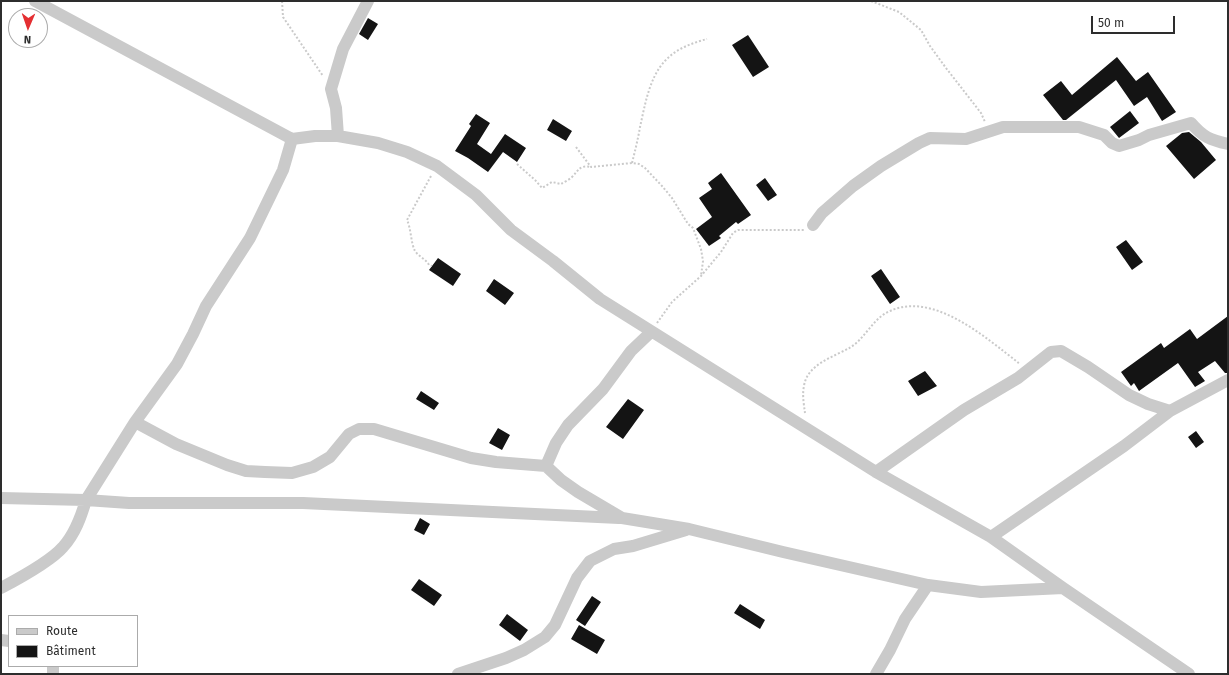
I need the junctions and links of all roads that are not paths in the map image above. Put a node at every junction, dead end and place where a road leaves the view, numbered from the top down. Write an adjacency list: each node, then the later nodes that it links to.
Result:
1 (35, 1): 4 (street)
2 (368, 1): 3 (street)
3 (338, 136): 4 (street); 7 (street)
4 (292, 138): 10 (street)
5 (1228, 144): 6 (street)
6 (813, 225)
7 (651, 332): 11 (street); 12 (street)
8 (1228, 380): 9 (street)
9 (1170, 411): 12 (street); 17 (street)
10 (136, 422): 11 (street); 14 (street)
11 (546, 466): 15 (street)
12 (876, 472): 17 (street)
13 (1, 498): 14 (street)
14 (86, 500): 15 (street); 19 (street)
15 (622, 518): 16 (street)
16 (689, 529): 18 (street); 21 (street)
17 (991, 537): 20 (street)
18 (928, 584): 20 (street); 22 (street)
19 (1, 588)
20 (1063, 588): 23 (street)
21 (458, 674)
22 (876, 674)
23 (1189, 674)

